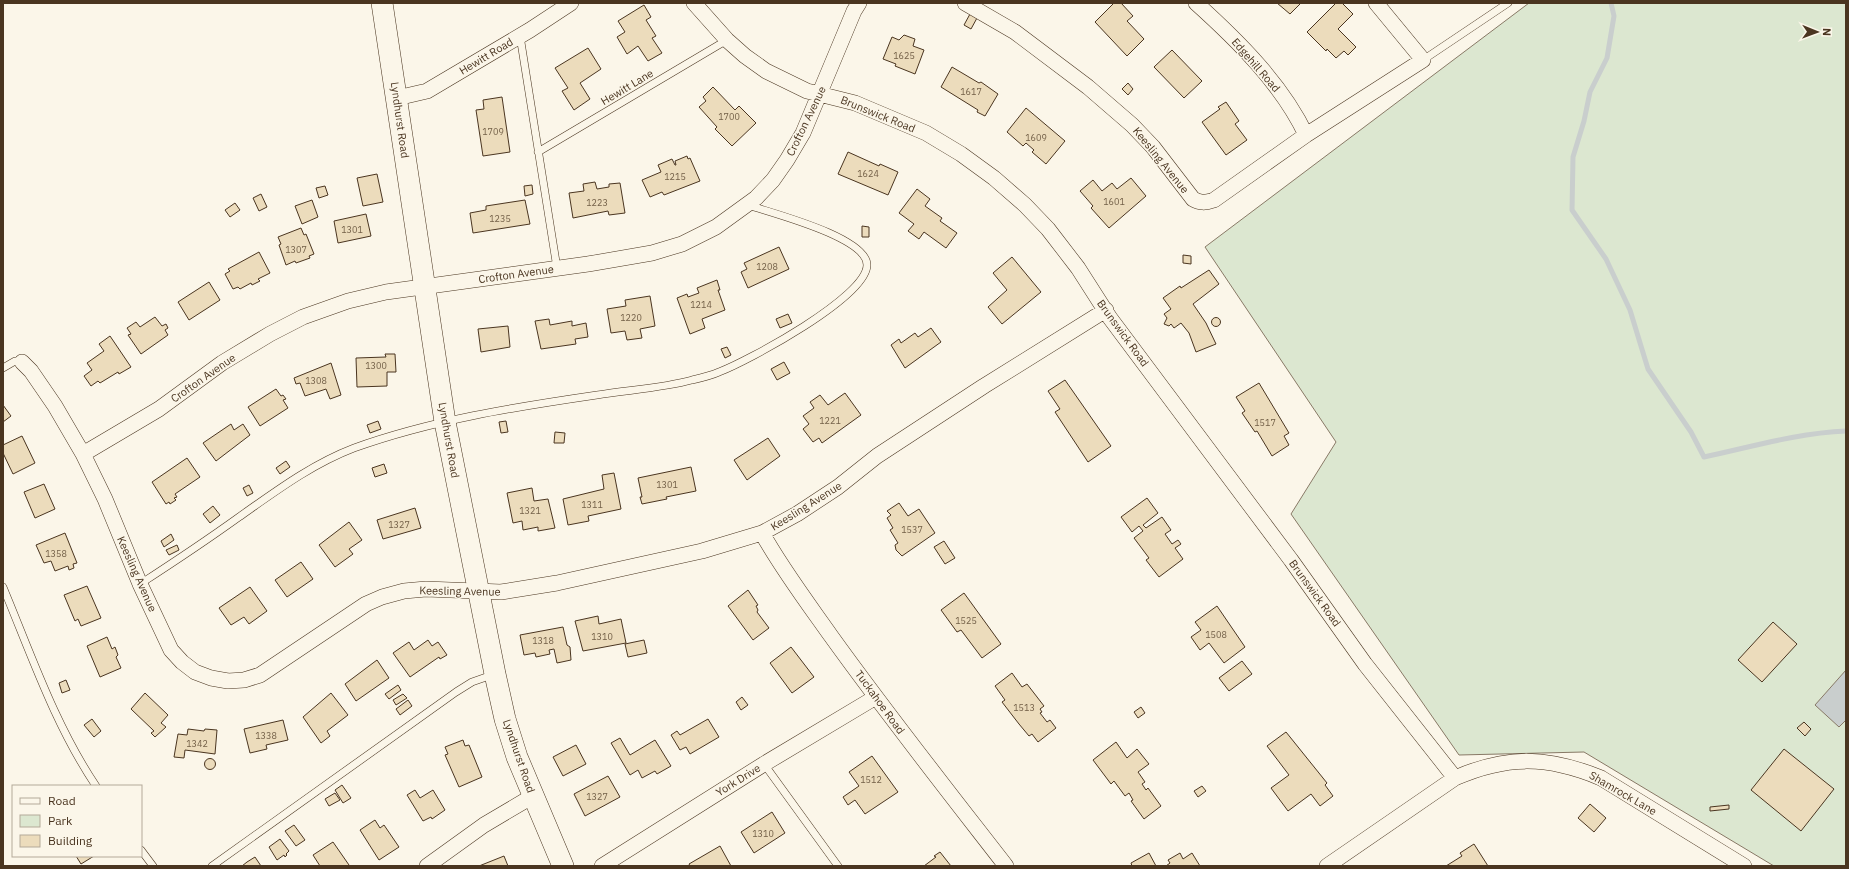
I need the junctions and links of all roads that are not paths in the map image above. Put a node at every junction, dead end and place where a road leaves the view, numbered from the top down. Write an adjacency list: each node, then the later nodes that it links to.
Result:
1 (382, 3): 13 (main road, Lyndhurst Road)
2 (571, 3): 9 (street, Hewitt Road)
3 (694, 3): 10 (street, Brunswick Road)
4 (859, 3): 12 (street, Crofton Avenue)
5 (965, 3): 14 (street, Keesling Avenue)
6 (1196, 3): 14 (street, Edgehill Road)
7 (1376, 3): 11 (street)
8 (1508, 3): 11 (lane)
9 (520, 36): 13 (street, Hewitt Road); 15 (lane)
10 (728, 40): 12 (street, Brunswick Road); 15 (lane, Hewitt Lane)
11 (1423, 60): 14 (street, Keesling Avenue)
12 (820, 94): 16 (street, Crofton Avenue); 19 (street, Brunswick Road)
13 (397, 98): 18 (main road, Lyndhurst Road)
14 (1306, 135)
15 (538, 152): 17 (lane)
16 (748, 205): 17 (street, Crofton Avenue); 22 (lane)
17 (557, 268): 18 (street, Crofton Avenue)
18 (425, 287): 22 (main road, Lyndhurst Road); 23 (street, Crofton Avenue)
19 (1106, 310): 24 (street, Keesling Avenue); 31 (street, Brunswick Road)
20 (22, 362): 21 (lane, Keesling Avenue); 23 (street, Keesling Avenue)
21 (3, 368)
22 (445, 422): 25 (lane); 27 (main road, Lyndhurst Road)
23 (83, 454): 25 (street, Keesling Avenue)
24 (762, 533): 27 (street, Keesling Avenue); 29 (street, Tuckahoe Road)
25 (140, 584): 27 (street, Keesling Avenue)
26 (3, 586): 32 (lane)
27 (478, 590): 28 (main road, Lyndhurst Road)
28 (494, 674): 33 (main road, Lyndhurst Road); 36 (lane)
29 (876, 697): 30 (street, York Drive); 41 (street, Tuckahoe Road)
30 (764, 764): 39 (street, York Drive); 40 (lane)
31 (1455, 778): 42 (street, Shamrock Lane); 43 (street, Shamrock Lane)
32 (95, 785)
33 (533, 796): 37 (street); 38 (main road, Lyndhurst Road)
34 (142, 851): 35 (lane)
35 (153, 866)
36 (212, 866)
37 (427, 866)
38 (564, 866)
39 (602, 866)
40 (838, 866)
41 (1006, 866)
42 (1327, 866)
43 (1744, 866)

